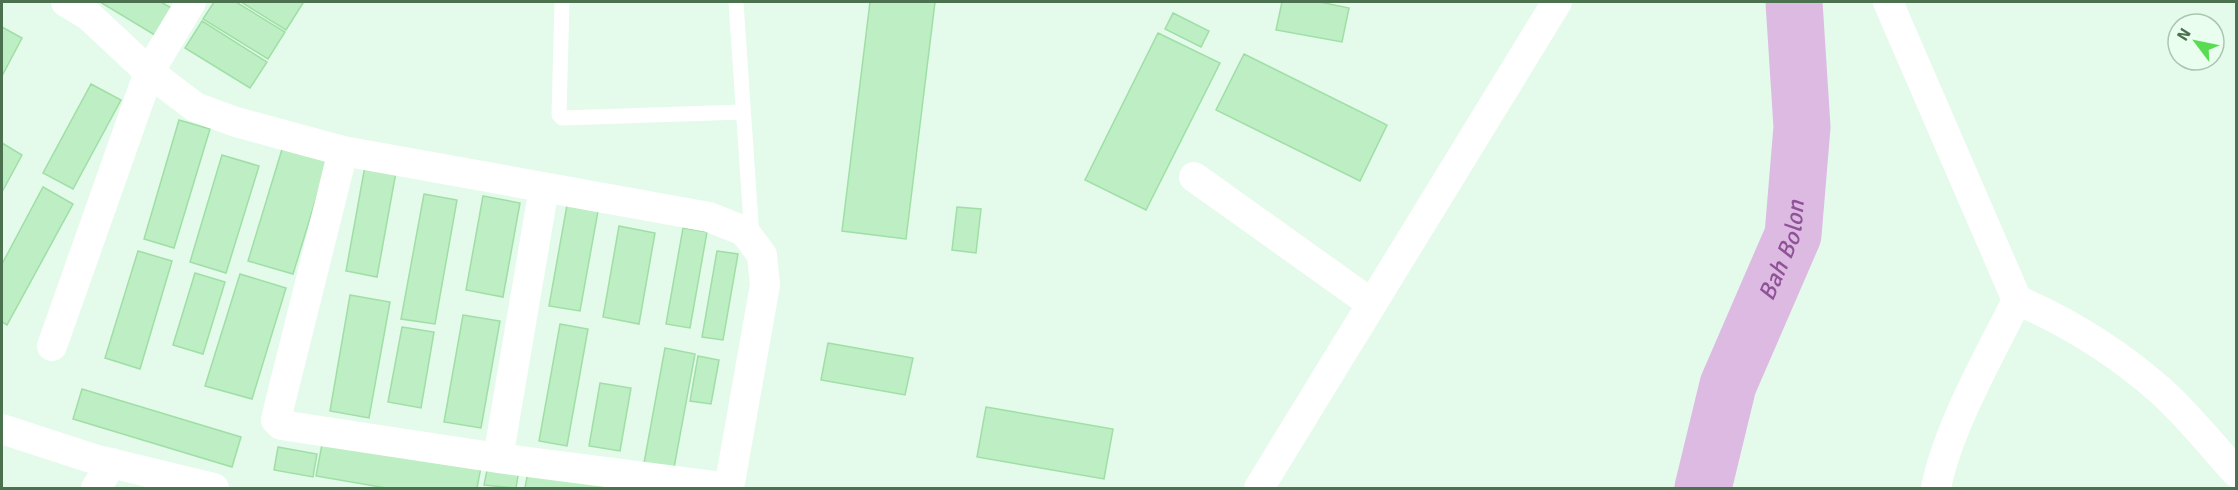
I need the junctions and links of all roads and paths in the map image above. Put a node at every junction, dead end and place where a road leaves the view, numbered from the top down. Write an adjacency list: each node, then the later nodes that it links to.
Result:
1 (66, 2): 7 (street)
2 (191, 2): 7 (street)
3 (562, 2): 8 (lane)
4 (736, 2): 8 (lane)
5 (1557, 2): 14 (street)
6 (1888, 2): 13 (street)
7 (149, 72): 9 (street); 15 (street)
8 (743, 112): 12 (lane)
9 (343, 151): 11 (street); 17 (street)
10 (1194, 177): 14 (street)
11 (544, 188): 12 (street); 17 (street)
12 (753, 243): 22 (street)
13 (2017, 300): 19 (street); 24 (street)
14 (1372, 304): 23 (street)
15 (51, 346)
16 (2, 429): 18 (street)
17 (498, 458): 22 (street)
18 (112, 463): 20 (street); 21 (street)
19 (2236, 472)
20 (96, 489)
21 (214, 489)
22 (729, 489)
23 (1259, 489)
24 (1936, 489)

